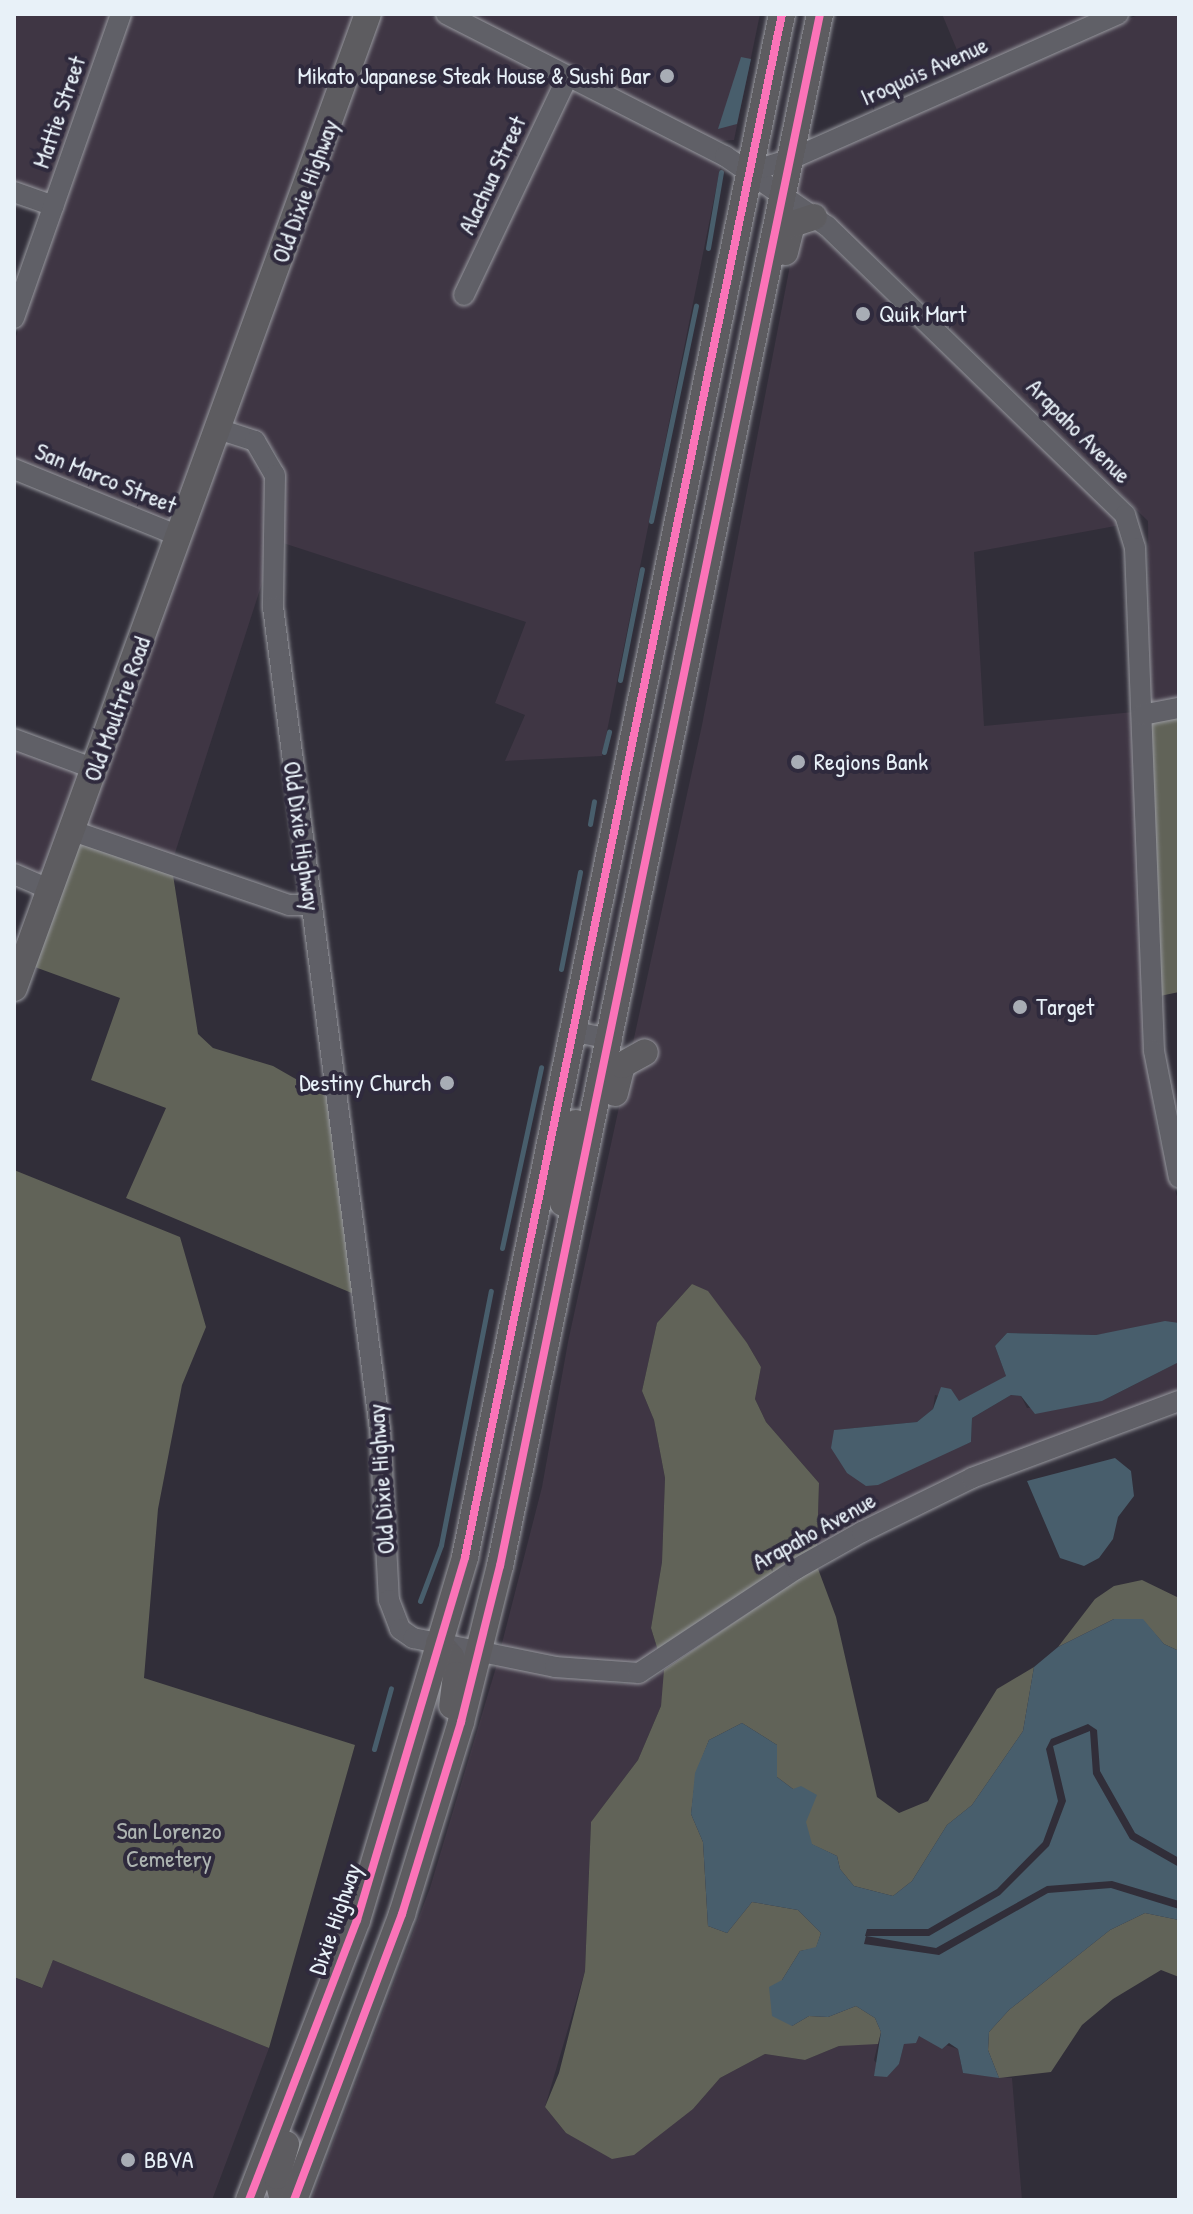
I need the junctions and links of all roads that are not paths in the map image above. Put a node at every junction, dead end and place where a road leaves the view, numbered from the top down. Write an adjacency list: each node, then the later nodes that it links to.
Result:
1 (121, 14): 14 (street, Mattie Street)
2 (368, 14): 18 (main road, Old Dixie Highway)
3 (446, 14): 9 (street, Arapaho Avenue)
4 (782, 14): 11 (main road)
5 (792, 14): 11 (main road)
6 (808, 14): 10 (main road)
7 (820, 14): 10 (main road)
8 (1118, 14): 11 (street, Iroquois Avenue)
9 (567, 78): 11 (street, Arapaho Avenue); 16 (street, Alachua Street)
10 (804, 93): 11 (main road)
11 (771, 165): 13 (main road); 13 (street, Arapaho Avenue); 19 (main road); 25 (main road)
12 (14, 192): 14 (street)
13 (784, 195): 15 (street, Arapaho Avenue); 19 (main road)
14 (54, 206): 17 (street, Mattie Street)
15 (814, 217): 22 (main road); 24 (street, Arapaho Avenue)
16 (464, 295)
17 (14, 318)
18 (218, 429): 21 (main road, Old Moultrie Road); 32 (street, Old Dixie Highway)
19 (728, 467): 22 (main road)
20 (14, 469): 21 (street, San Marco Street)
21 (179, 536): 27 (main road, Old Moultrie Road)
22 (711, 553): 33 (main road)
23 (1179, 708): 24 (street)
24 (1142, 715): 38 (street, Arapaho Avenue)
25 (638, 717): 28 (main road); 33 (main road)
26 (14, 739): 27 (street)
27 (95, 769): 29 (main road, Old Moultrie Road)
28 (625, 784): 35 (main road, Dixie Highway); 36 (main road)
29 (73, 831): 31 (main road, Old Moultrie Road); 32 (street)
30 (14, 874): 31 (street)
31 (51, 890): 34 (main road, Old Moultrie Road)
32 (312, 905): 42 (street, Old Dixie Highway)
33 (635, 919): 36 (main road)
34 (14, 988)
35 (575, 1032): 36 (street); 39 (main road); 42 (main road, Dixie Highway)
36 (612, 1039): 39 (main road)
37 (645, 1052): 40 (main road)
38 (1179, 1178)
39 (564, 1266): 40 (main road)
40 (549, 1338): 43 (main road)
41 (1179, 1401): 43 (street, Arapaho Avenue)
42 (439, 1643): 43 (street, Old Dixie Highway); 44 (main road, Dixie Highway); 45 (main road)
43 (479, 1652): 45 (main road)
44 (339, 1969): 46 (main road, Dixie Highway); 47 (main road)
45 (327, 2116): 48 (main road)
46 (249, 2200)
47 (283, 2200)
48 (294, 2200)

